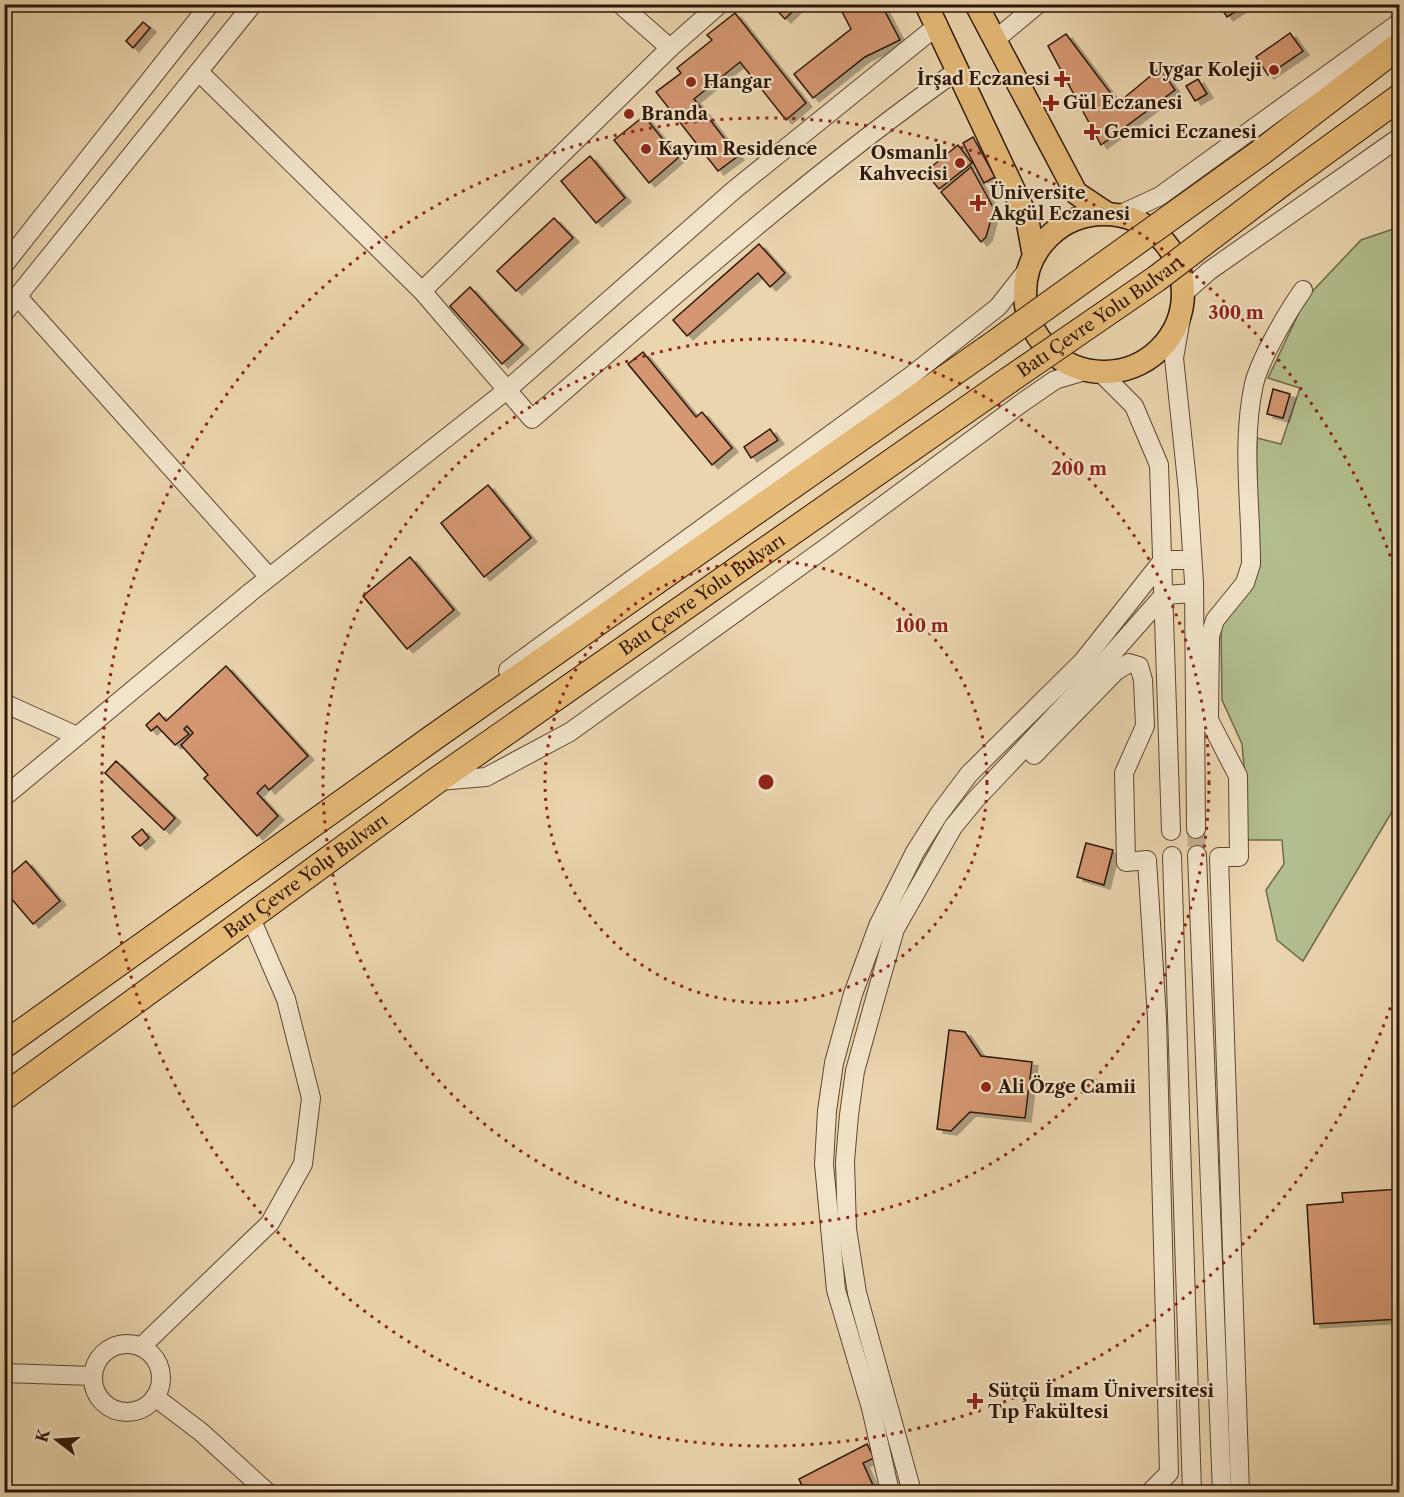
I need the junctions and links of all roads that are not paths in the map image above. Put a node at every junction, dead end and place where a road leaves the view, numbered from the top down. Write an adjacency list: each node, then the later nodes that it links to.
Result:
1 (253, 4): 14 (street)
2 (620, 4): 12 (street)
3 (720, 4): 12 (street)
4 (926, 4): 9 (main road)
5 (976, 4): 10 (main road)
6 (1038, 4): 10 (street)
7 (204, 6): 18 (street)
8 (1400, 22): 17 (street)
9 (938, 25): 13 (main road); 26 (street)
10 (995, 40): 17 (main road)
11 (1400, 45): 34 (highway, Batı Çevre Yolu Bulvarı, bridge)
12 (670, 48): 21 (street)
13 (958, 70): 19 (main road); 26 (street)
14 (199, 72): 21 (street); 22 (street)
15 (1400, 97): 36 (highway, Batı Çevre Yolu Bulvarı, bridge)
16 (1400, 137): 23 (street)
17 (1113, 214): 19 (main road); 23 (main road)
18 (7, 257)
19 (1031, 263): 25 (main road); 34 (street)
20 (1303, 290): 55 (street)
21 (422, 291): 26 (street)
22 (18, 297): 24 (street); 29 (street)
23 (1183, 300): 25 (main road); 28 (street)
24 (4, 313)
25 (1093, 372): 27 (street); 36 (street)
26 (507, 390): 29 (street)
27 (1162, 560): 28 (street); 31 (street); 50 (street)
28 (1192, 560): 30 (street)
29 (269, 577): 33 (street)
30 (1194, 593): 31 (street); 38 (street)
31 (1164, 595): 39 (street); 51 (street)
32 (4, 703): 33 (street)
33 (77, 736): 37 (street)
34 (434, 737): 43 (highway, Batı Çevre Yolu Bulvarı)
35 (1017, 771): 52 (street)
36 (436, 781): 42 (highway, Batı Çevre Yolu Bulvarı)
37 (4, 797)
38 (1196, 829)
39 (1172, 831)
40 (1197, 855): 54 (street)
41 (1172, 856): 53 (street)
42 (250, 916): 44 (highway, Batı Çevre Yolu Bulvarı); 45 (street)
43 (4, 1045)
44 (4, 1097)
45 (141, 1347): 47 (street); 48 (street)
46 (4, 1373): 47 (street)
47 (93, 1376): 48 (street)
48 (155, 1397): 49 (street)
49 (267, 1492)
50 (890, 1492)
51 (912, 1492)
52 (1150, 1492)
53 (1192, 1492)
54 (1222, 1492)
55 (1240, 1492)

